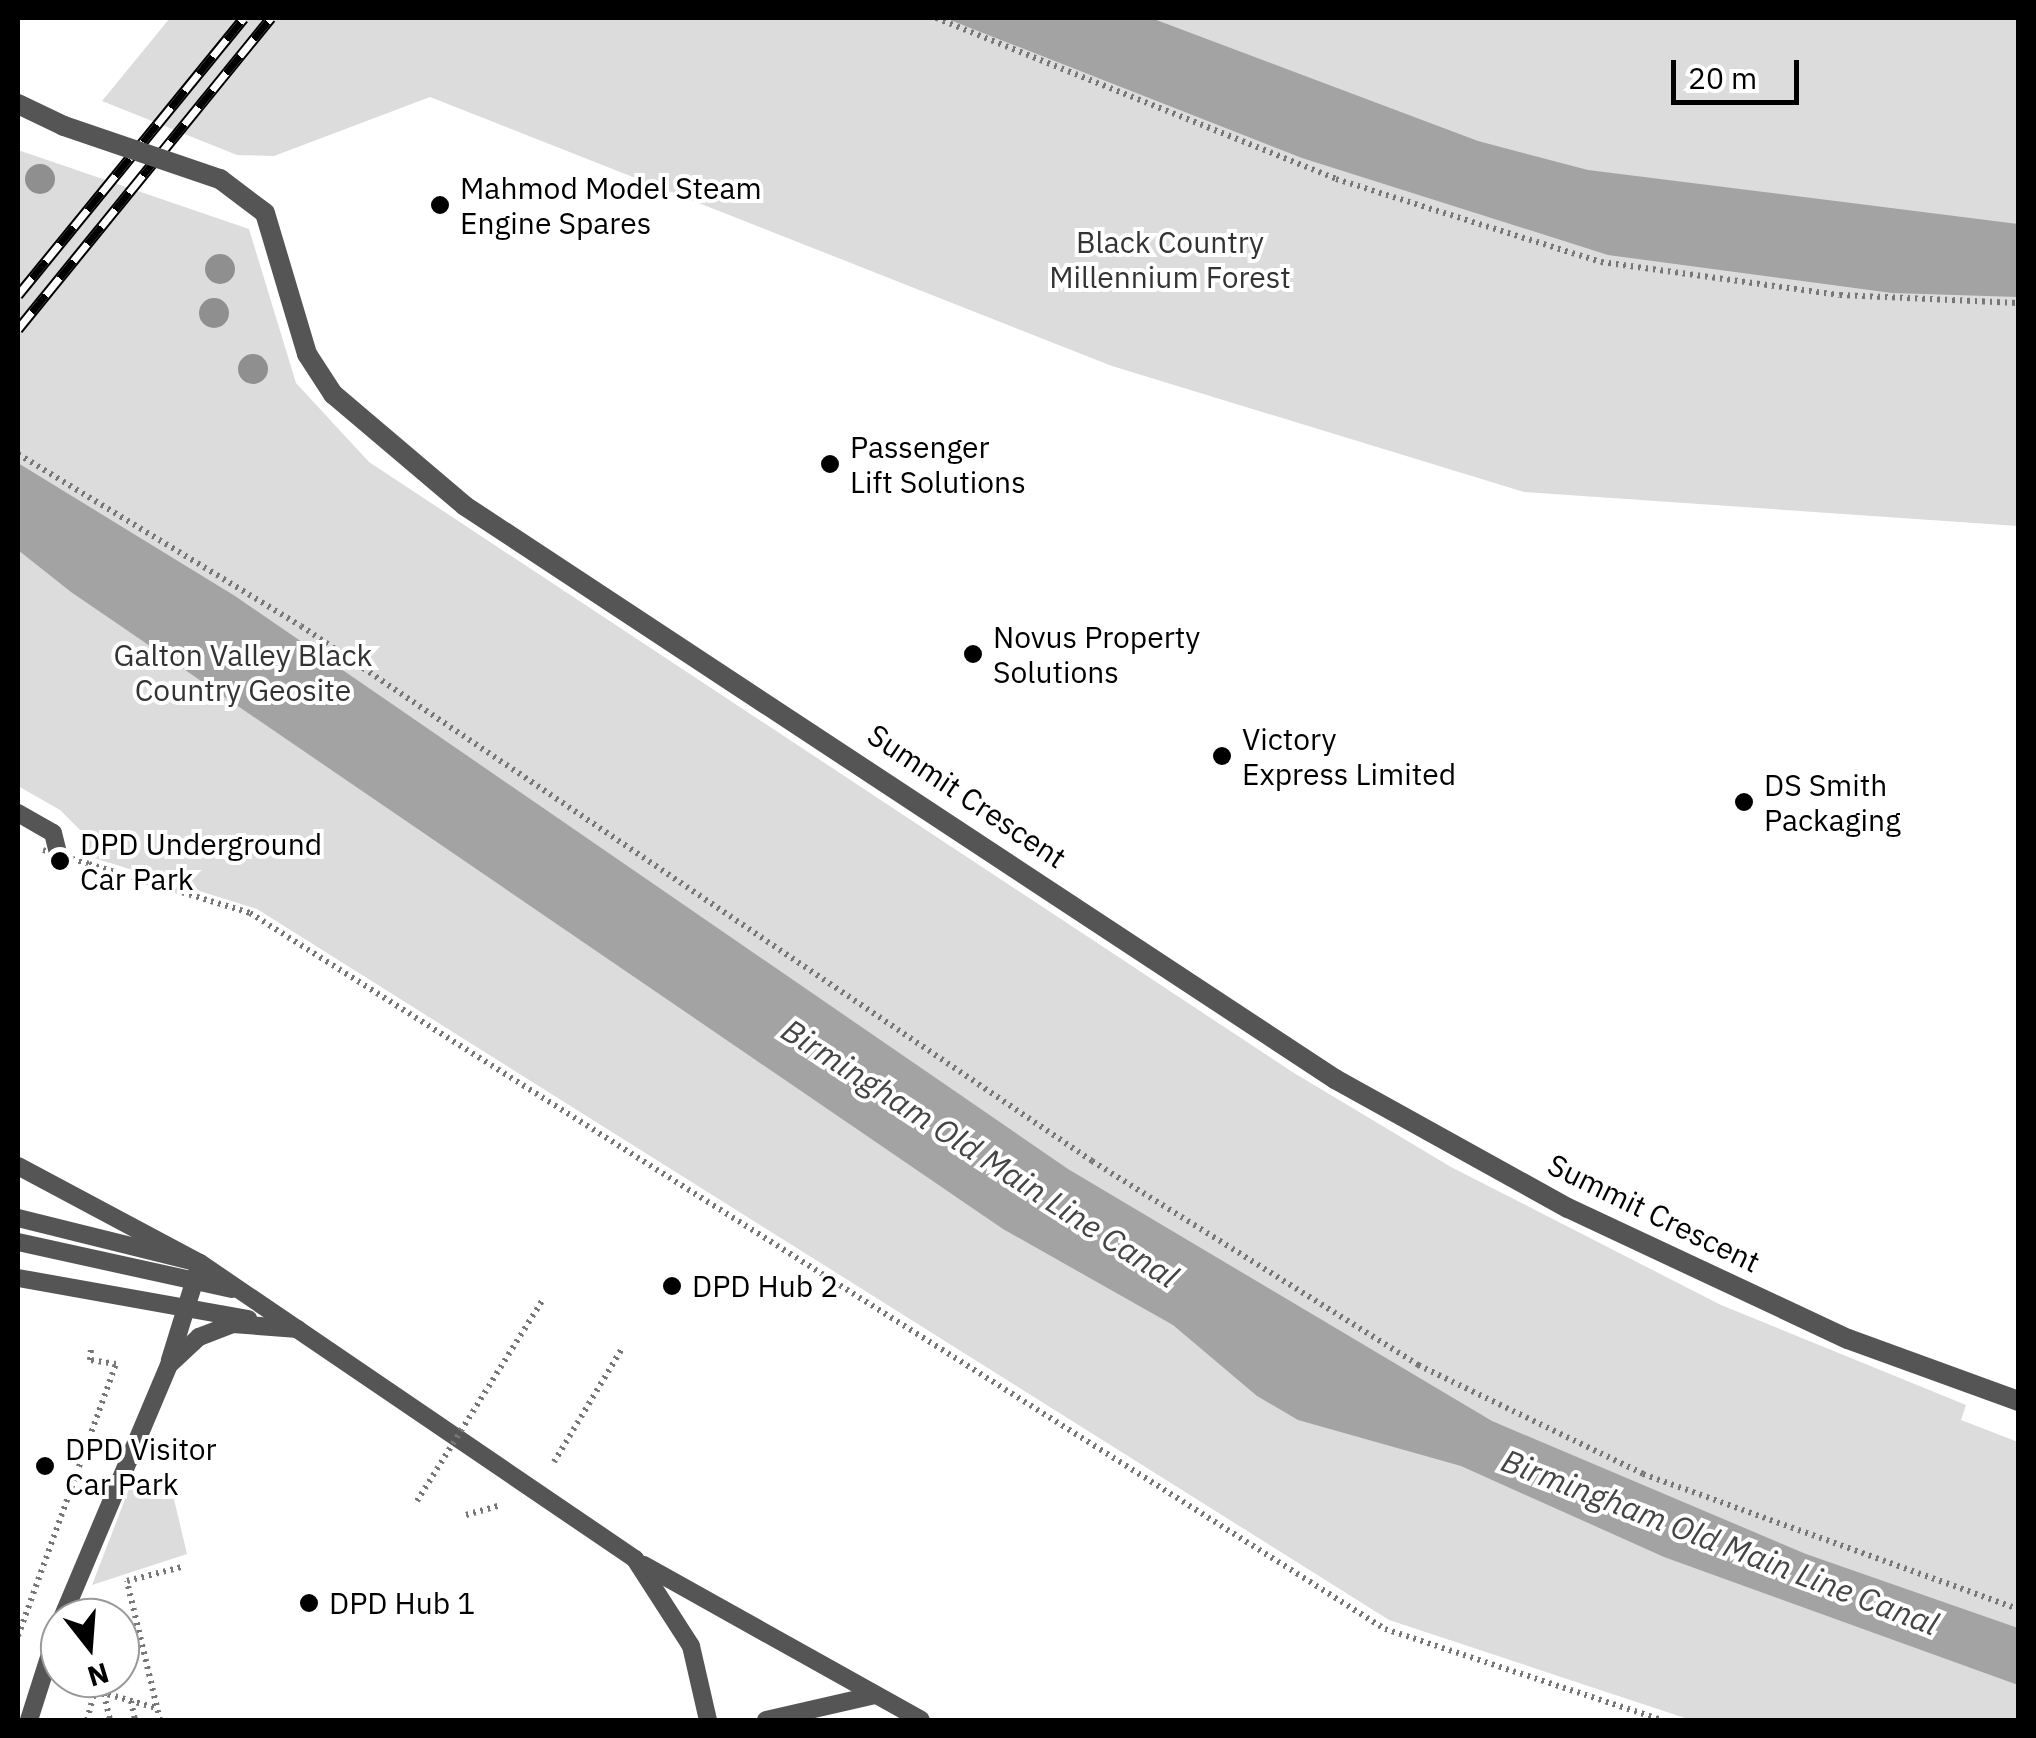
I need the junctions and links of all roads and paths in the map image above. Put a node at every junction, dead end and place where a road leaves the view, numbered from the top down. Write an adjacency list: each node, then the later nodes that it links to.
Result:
1 (936, 18): 3 (path)
2 (18, 104): 20 (street, Summit Crescent, bridge)
3 (2018, 303)
4 (18, 454): 28 (path)
5 (18, 812): 7 (lane)
6 (43, 850): 41 (path, bridge)
7 (60, 861)
8 (18, 1166): 11 (lane)
9 (18, 1218): 11 (lane)
10 (18, 1242): 11 (lane)
11 (198, 1272): 14 (lane); 16 (lane)
12 (18, 1278): 14 (lane)
13 (542, 1301): 22 (path, bridge)
14 (187, 1307): 15 (lane); 19 (lane)
15 (263, 1322): 16 (lane); 19 (lane)
16 (308, 1331): 25 (lane)
17 (92, 1349): 29 (path)
18 (621, 1350): 21 (path)
19 (169, 1365): 27 (lane)
20 (2018, 1401)
21 (554, 1462)
22 (417, 1501)
23 (518, 1501): 24 (path)
24 (466, 1515)
25 (635, 1560): 31 (lane); 38 (lane)
26 (182, 1567): 34 (path)
27 (71, 1598)
28 (2018, 1609)
29 (18, 1636)
30 (40, 1686): 35 (lane)
31 (874, 1694): 39 (lane); 40 (lane)
32 (119, 1698): 33 (path)
33 (131, 1701): 34 (path); 36 (path)
34 (157, 1709): 37 (path)
35 (29, 1720)
36 (136, 1720)
37 (160, 1720)
38 (708, 1720)
39 (766, 1720)
40 (920, 1720)
41 (1660, 1720)

